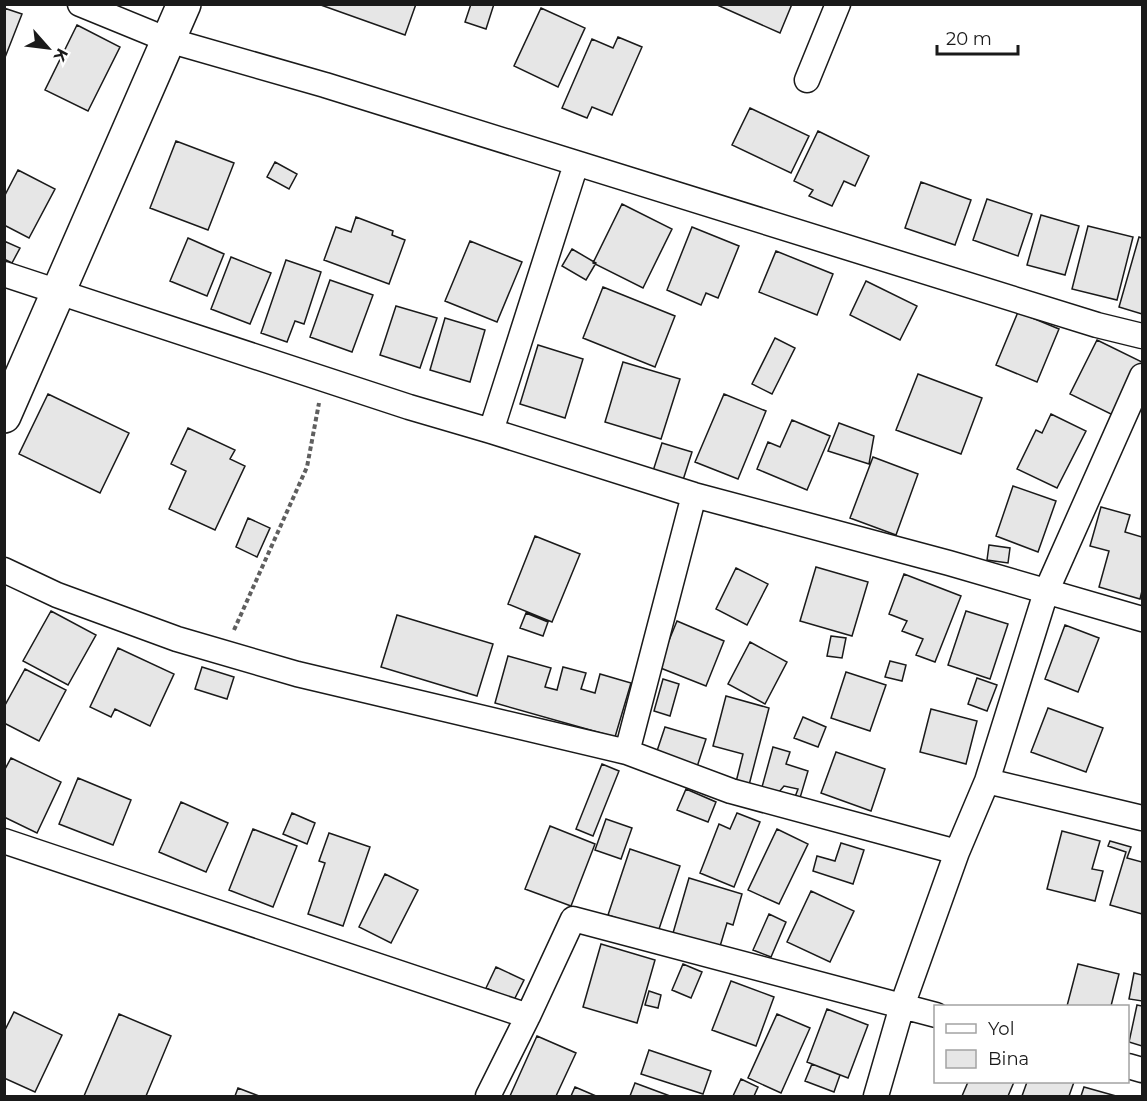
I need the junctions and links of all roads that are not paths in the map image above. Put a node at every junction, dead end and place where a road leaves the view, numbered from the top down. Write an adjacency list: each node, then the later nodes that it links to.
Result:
1 (80, 4): 4 (street)
2 (184, 4): 4 (street)
3 (838, 4): 5 (street)
4 (168, 40): 6 (street); 8 (street)
5 (807, 80)
6 (576, 164): 9 (street); 12 (street)
7 (4, 274): 8 (street)
8 (58, 292): 11 (street); 12 (street)
9 (1143, 336)
10 (1143, 376): 15 (street)
11 (4, 416)
12 (491, 431): 13 (street)
13 (694, 495): 15 (street); 17 (street)
14 (4, 570): 17 (street)
15 (1046, 592): 16 (street); 18 (street)
16 (1143, 619)
17 (627, 752): 21 (street)
18 (987, 781): 19 (street); 21 (street)
19 (1143, 818)
20 (4, 842): 24 (street)
21 (957, 852): 22 (street)
22 (902, 1006): 23 (street); 24 (street); 26 (street)
23 (934, 1014)
24 (528, 1016): 25 (street)
25 (488, 1096)
26 (876, 1096)

